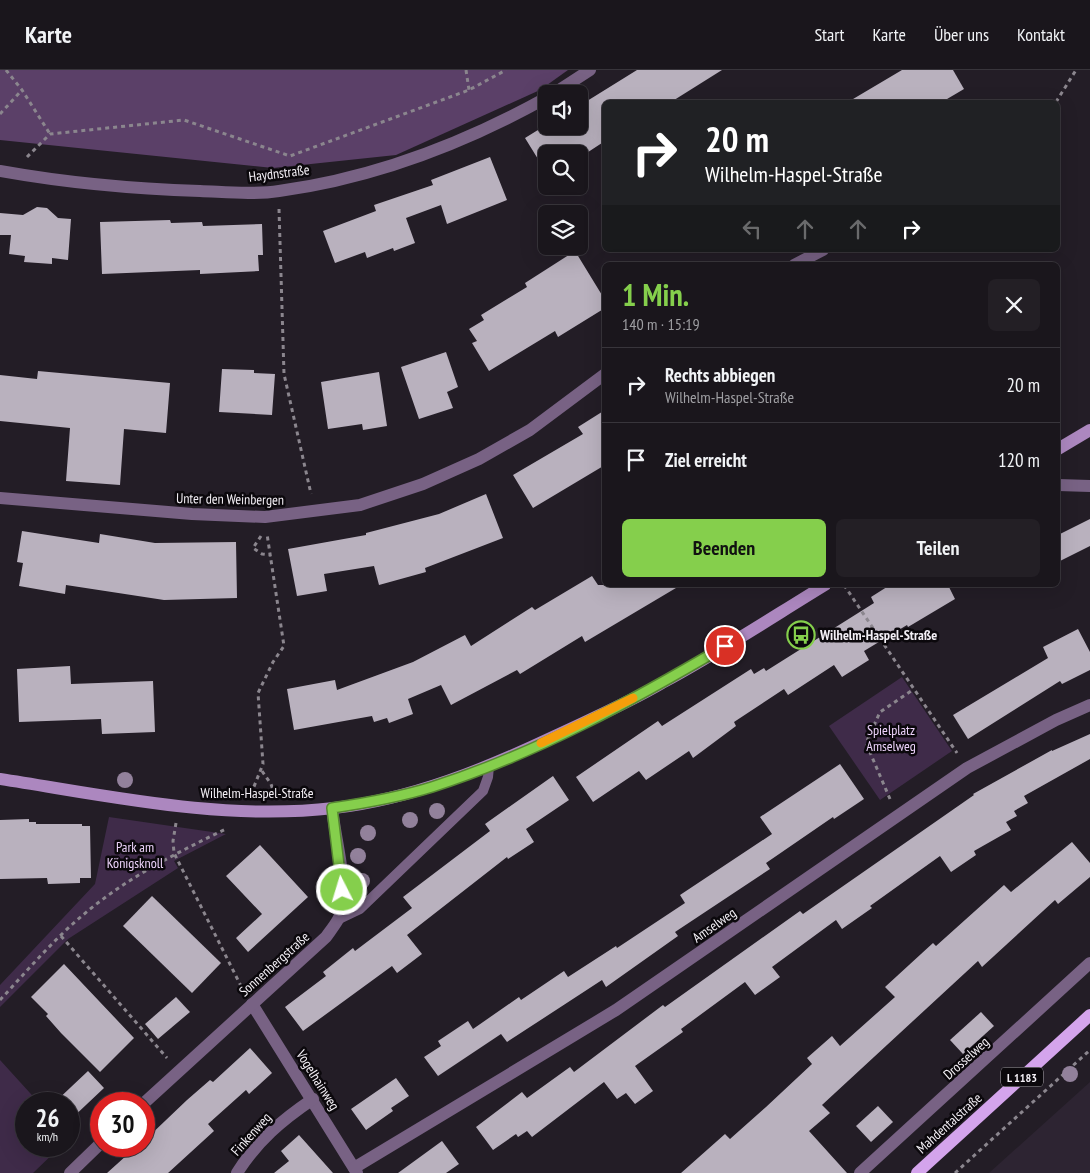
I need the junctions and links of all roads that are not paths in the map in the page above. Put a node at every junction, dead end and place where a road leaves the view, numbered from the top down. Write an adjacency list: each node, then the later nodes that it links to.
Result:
1 (590, 70): 2 (street)
2 (567, 85)
3 (538, 103): 4 (street, Haydnstraße)
4 (5, 172)
5 (819, 252): 6 (street)
6 (800, 262)
7 (602, 376): 12 (street, Unter den Weinbergen)
8 (1090, 430): 9 (street)
9 (1060, 448)
10 (1060, 485): 11 (street)
11 (1090, 486)
12 (0, 498)
13 (822, 587): 15 (street, Wilhelm-Haspel-Straße)
14 (1090, 705): 25 (street, Amselweg)
15 (489, 766): 17 (street, Wilhelm-Haspel-Straße); 18 (lane)
16 (0, 779): 17 (street, Wilhelm-Haspel-Straße)
17 (332, 808): 18 (street, Sonnenbergstraße)
18 (339, 919): 20 (street, Sonnenbergstraße)
19 (1090, 963): 28 (street, Drosselweg)
20 (252, 1004): 22 (street, Sonnenbergstraße); 23 (street, Vogelhainweg)
21 (1090, 1015): 29 (main road, Mahdentalstraße / L 1183)
22 (155, 1092)
23 (313, 1099): 25 (street, Vogelhainweg); 27 (street, Finkenweg)
24 (90, 1154): 26 (street)
25 (356, 1171)
26 (70, 1173)
27 (237, 1173)
28 (860, 1173)
29 (917, 1173)

